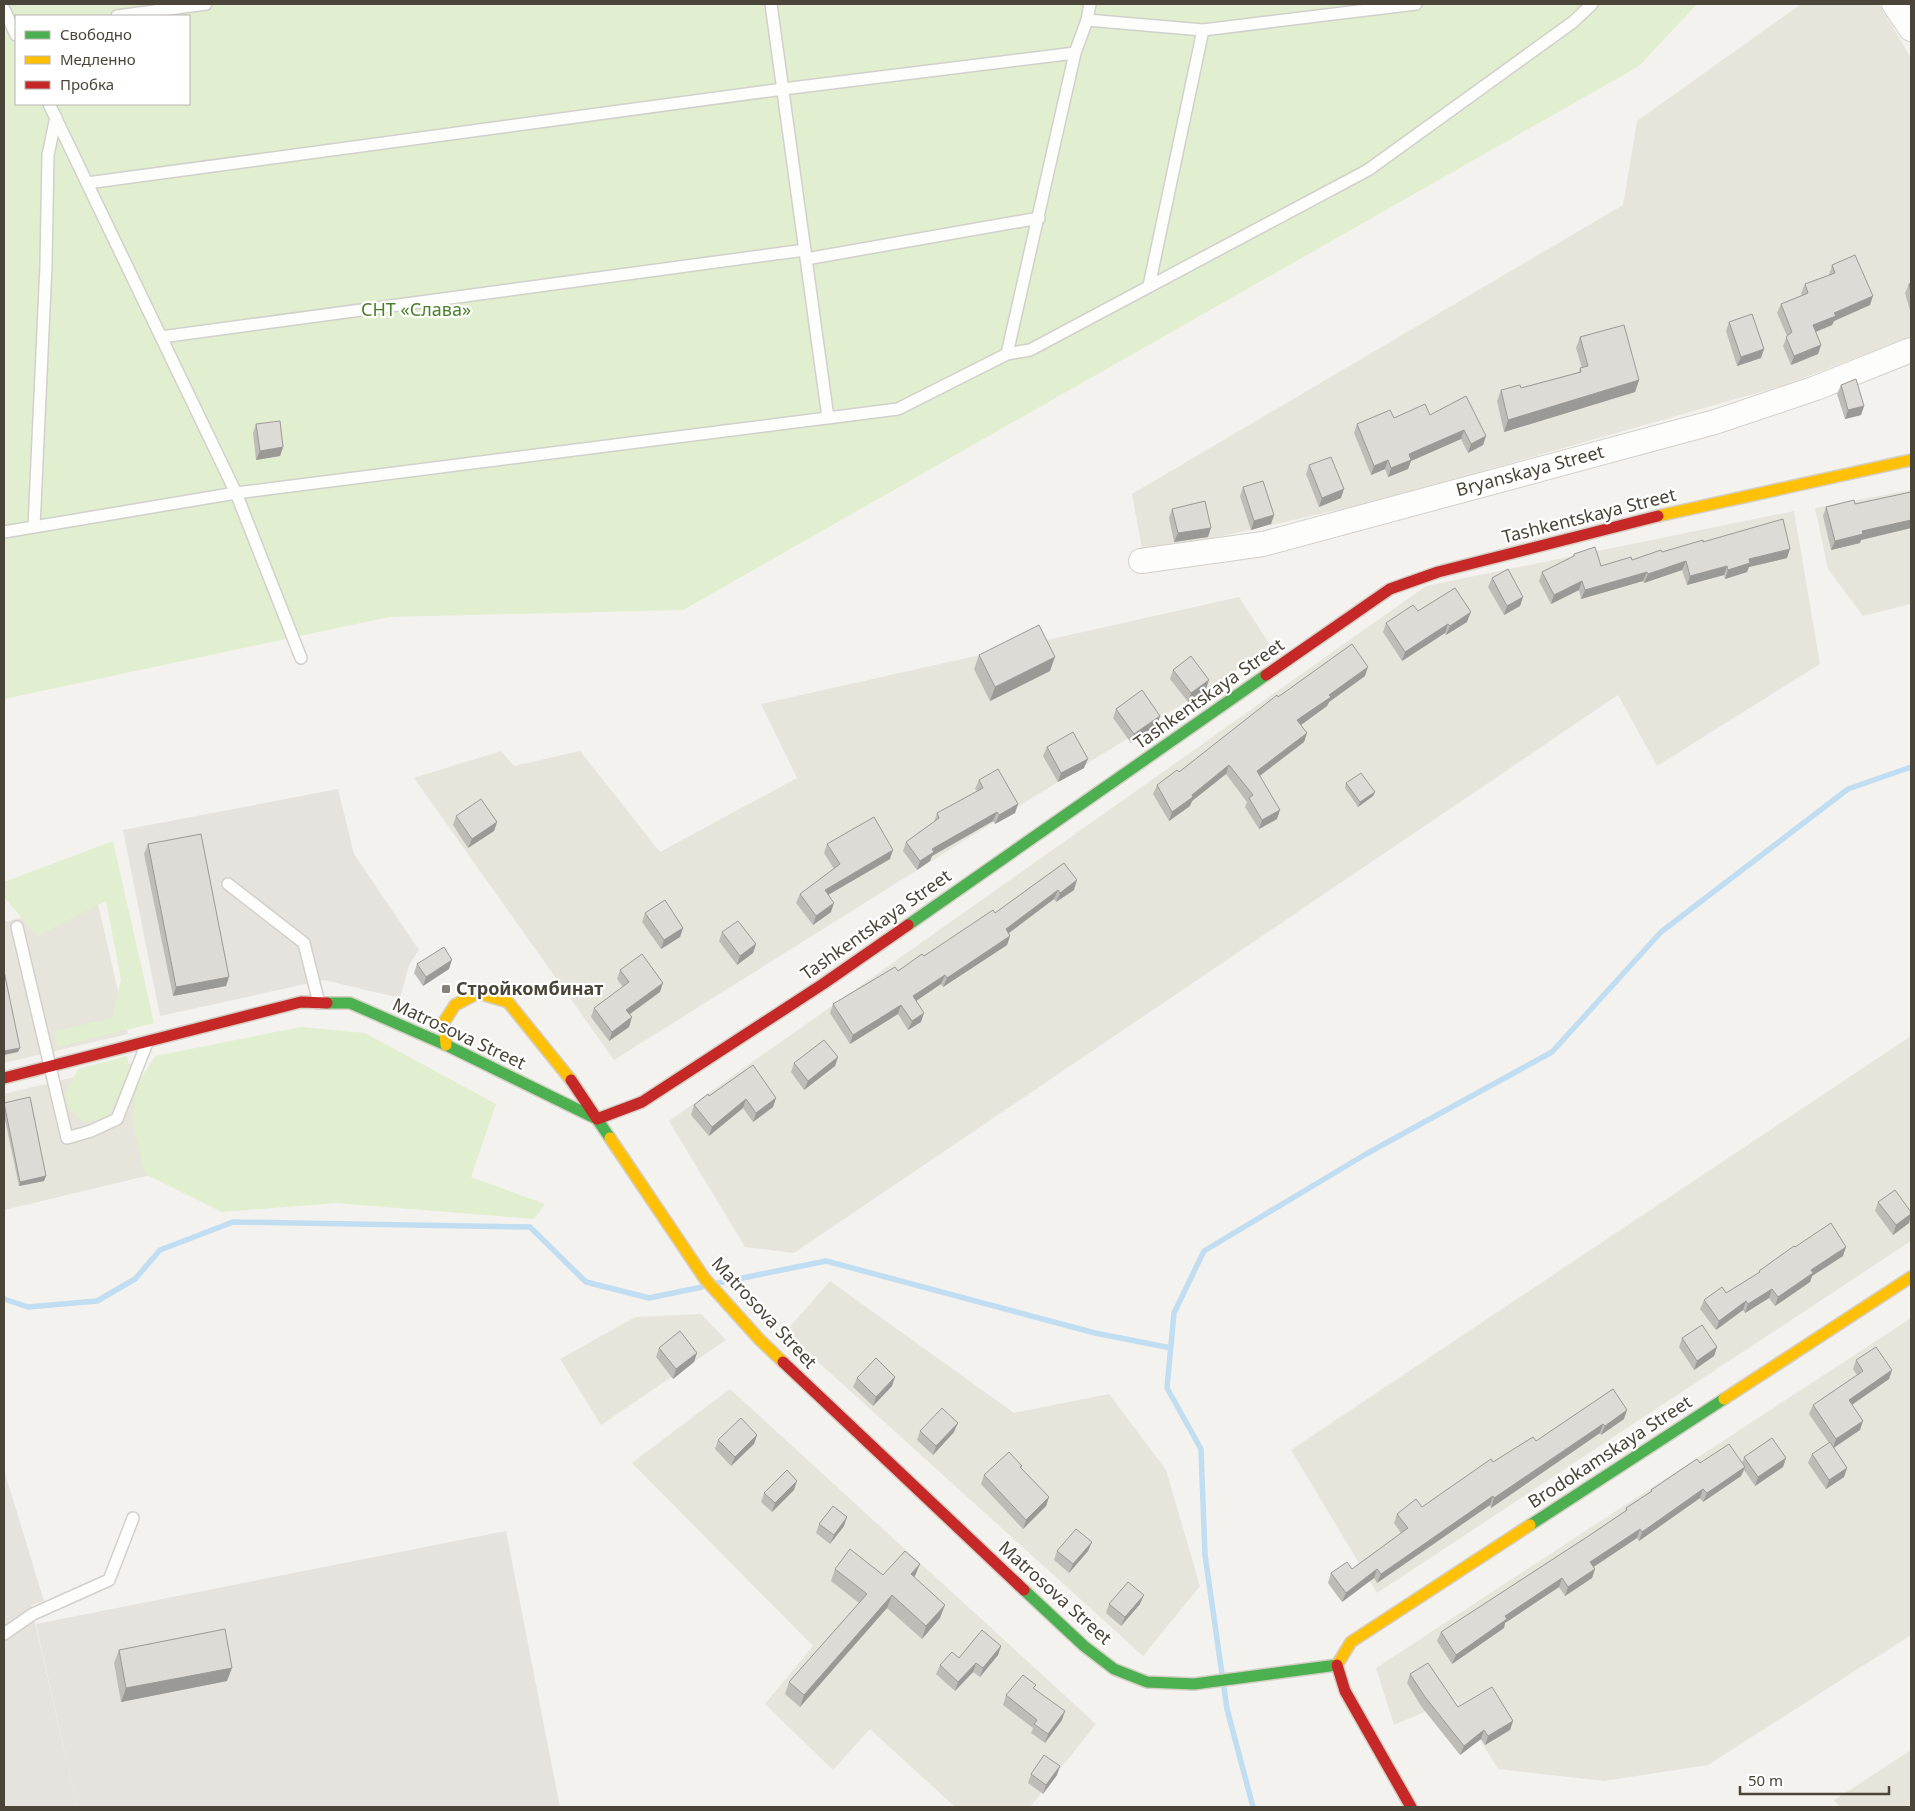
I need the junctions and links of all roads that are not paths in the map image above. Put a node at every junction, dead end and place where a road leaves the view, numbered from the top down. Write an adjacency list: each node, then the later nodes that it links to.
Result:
1 (206, 4): 8 (lane)
2 (771, 4): 14 (lane)
3 (1090, 4): 9 (lane)
4 (1416, 4): 11 (lane)
5 (1592, 4): 20 (lane)
6 (1894, 4): 12 (street)
7 (4, 9): 10 (lane)
8 (124, 15)
9 (1087, 20): 11 (lane); 13 (lane)
10 (15, 30)
11 (1203, 30): 20 (lane)
12 (1911, 30)
13 (1075, 52): 14 (lane); 18 (lane)
14 (783, 90): 17 (lane); 19 (lane)
15 (50, 105): 16 (lane)
16 (56, 117): 17 (lane); 27 (lane)
17 (87, 183): 21 (lane)
18 (1038, 218): 19 (lane); 23 (lane)
19 (806, 254): 21 (lane); 24 (lane)
20 (1149, 286): 23 (lane)
21 (161, 337): 26 (lane)
22 (1911, 350): 29 (street, Bryanskaya Street)
23 (1007, 354): 24 (lane)
24 (828, 418): 26 (lane)
25 (1911, 460): 38 (street, Tashkentskaya Street)
26 (236, 493): 27 (lane); 30 (lane)
27 (34, 527): 28 (lane)
28 (4, 532)
29 (1141, 561)
30 (302, 658)
31 (228, 884): 33 (lane)
32 (17, 927): 36 (lane)
33 (319, 1003): 34 (street, Matrosova Street); 35 (street, Matrosova Street)
34 (148, 1041): 36 (street, Matrosova Street); 36 (lane)
35 (446, 1045): 38 (street, Matrosova Street); 38 (street)
36 (50, 1066): 37 (street, Matrosova Street)
37 (4, 1078)
38 (598, 1119): 42 (street, Matrosova Street)
39 (1911, 1277): 42 (street, Brodokamskaya Street)
40 (133, 1518): 41 (lane)
41 (4, 1634)
42 (1337, 1665): 43 (street)
43 (1411, 1807)

